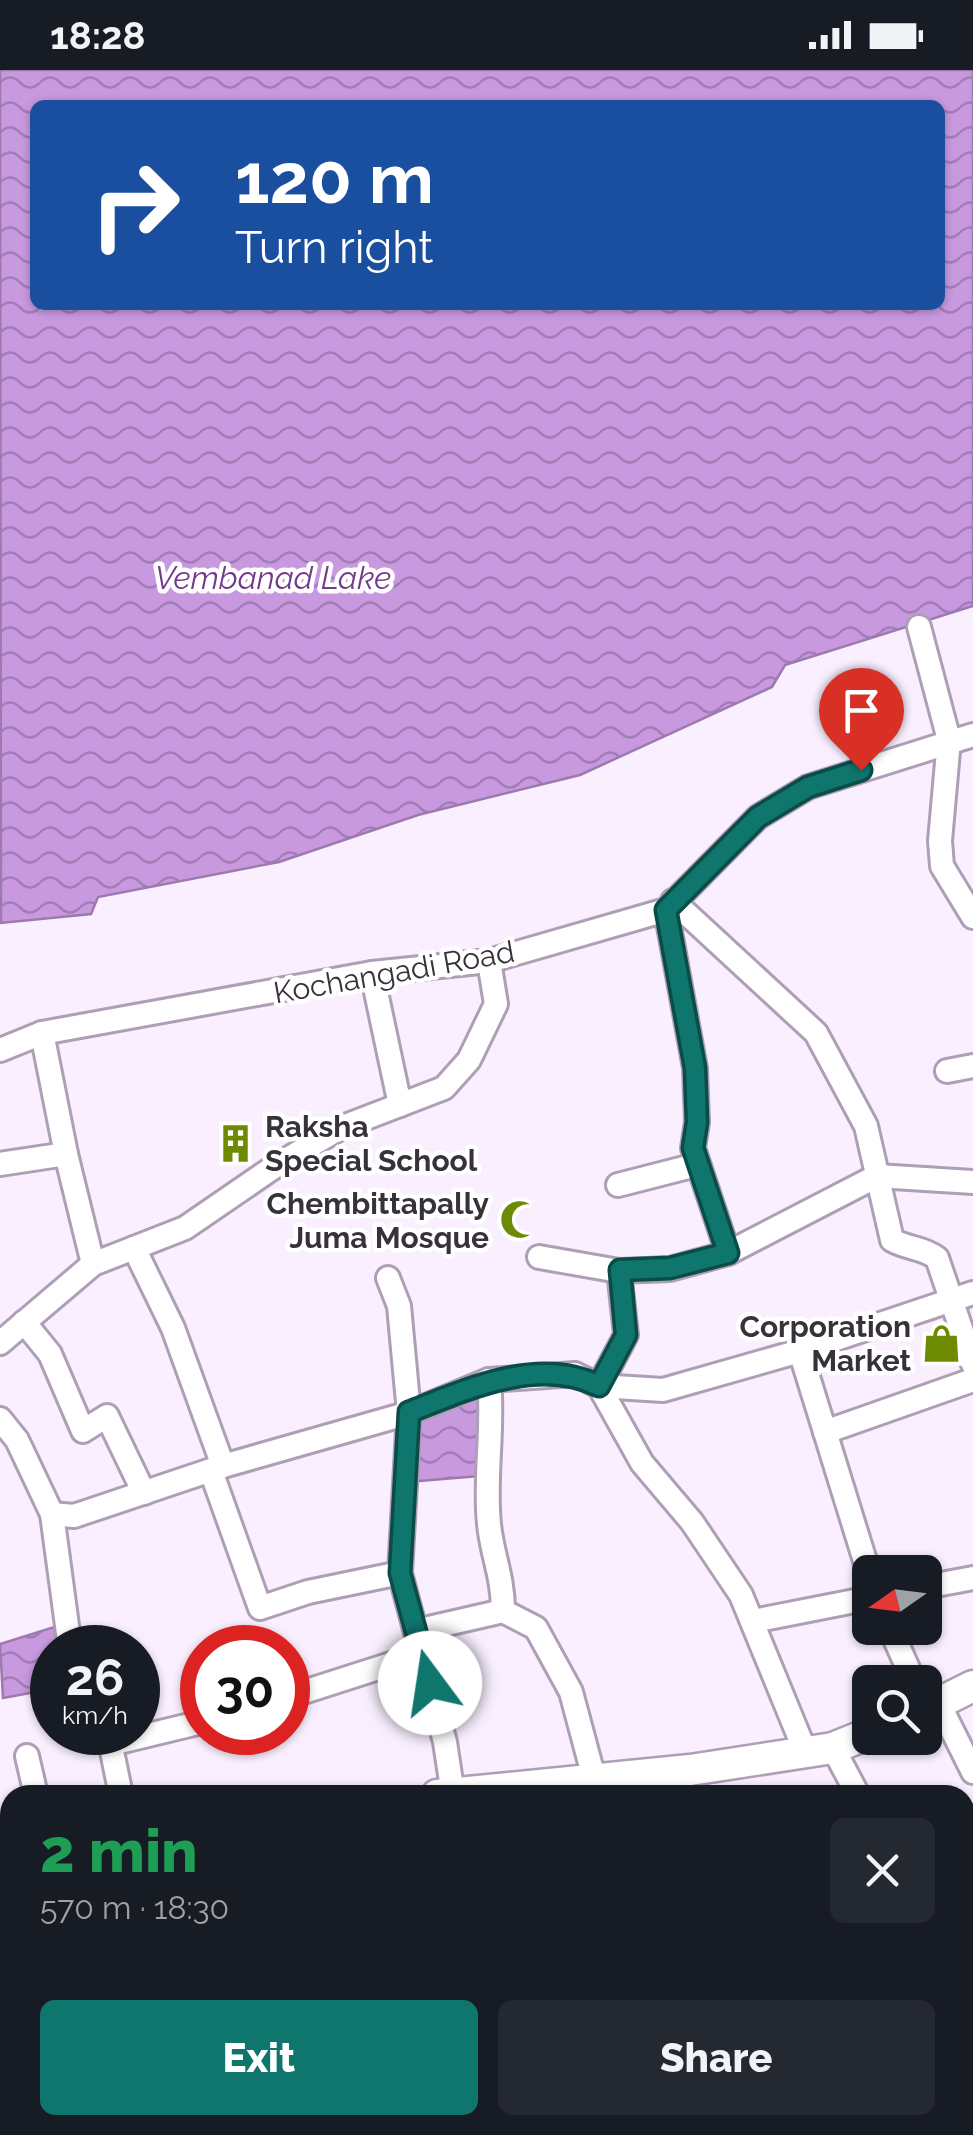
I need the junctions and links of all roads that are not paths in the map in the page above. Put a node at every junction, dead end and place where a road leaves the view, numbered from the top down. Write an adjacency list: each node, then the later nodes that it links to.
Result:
1 (919, 628): 3 (street)
2 (973, 735): 3 (street, Kochangadi Road)
3 (949, 740): 4 (street, Kochangadi Road); 5 (street)
4 (669, 906): 6 (street, Kochangadi Road); 15 (street); 16 (street)
5 (973, 917)
6 (489, 960): 7 (street, Kochangadi Road); 12 (street)
7 (372, 973): 8 (street, Kochangadi Road); 12 (street)
8 (42, 1033): 9 (street, Kochangadi Road); 13 (street)
9 (0, 1050)
10 (973, 1066): 11 (street)
11 (947, 1071)
12 (400, 1105): 19 (street)
13 (66, 1154): 14 (street); 22 (street)
14 (0, 1164)
15 (696, 1164): 18 (street); 20 (street)
16 (877, 1176): 17 (street); 20 (street); 25 (street)
17 (973, 1182)
18 (618, 1185)
19 (134, 1248): 22 (street); 36 (street)
20 (728, 1253): 23 (street)
21 (540, 1256): 23 (street)
22 (93, 1264): 26 (street)
23 (620, 1270): 32 (street)
24 (388, 1278): 33 (street)
25 (963, 1295): 28 (street); 29 (street)
26 (24, 1322): 27 (street); 37 (street)
27 (1, 1340)
28 (800, 1351): 32 (street); 35 (street)
29 (973, 1364)
30 (489, 1380): 32 (street); 33 (street); 44 (street)
31 (973, 1380): 35 (street)
32 (599, 1386): 45 (street)
33 (409, 1412): 36 (street); 40 (street)
34 (0, 1418): 38 (street)
35 (825, 1432): 39 (street)
36 (217, 1469): 37 (street); 40 (street)
37 (144, 1493): 38 (street)
38 (52, 1514): 46 (street)
39 (863, 1555)
40 (400, 1573): 47 (street)
41 (973, 1578): 42 (street)
42 (942, 1584)
43 (852, 1601): 45 (street)
44 (503, 1610): 47 (street); 57 (street)
45 (753, 1620): 53 (street)
46 (67, 1625)
47 (419, 1642): 49 (street); 60 (street)
48 (973, 1686): 50 (main road)
49 (310, 1688)
50 (942, 1701)
51 (942, 1726): 56 (street)
52 (852, 1738): 53 (main road)
53 (819, 1750): 57 (main road); 62 (street)
54 (113, 1755): 59 (street)
55 (27, 1756): 58 (street)
56 (973, 1772)
57 (594, 1778): 61 (main road)
58 (34, 1785)
59 (119, 1785)
60 (446, 1785)
61 (530, 1785)
62 (849, 1785)

